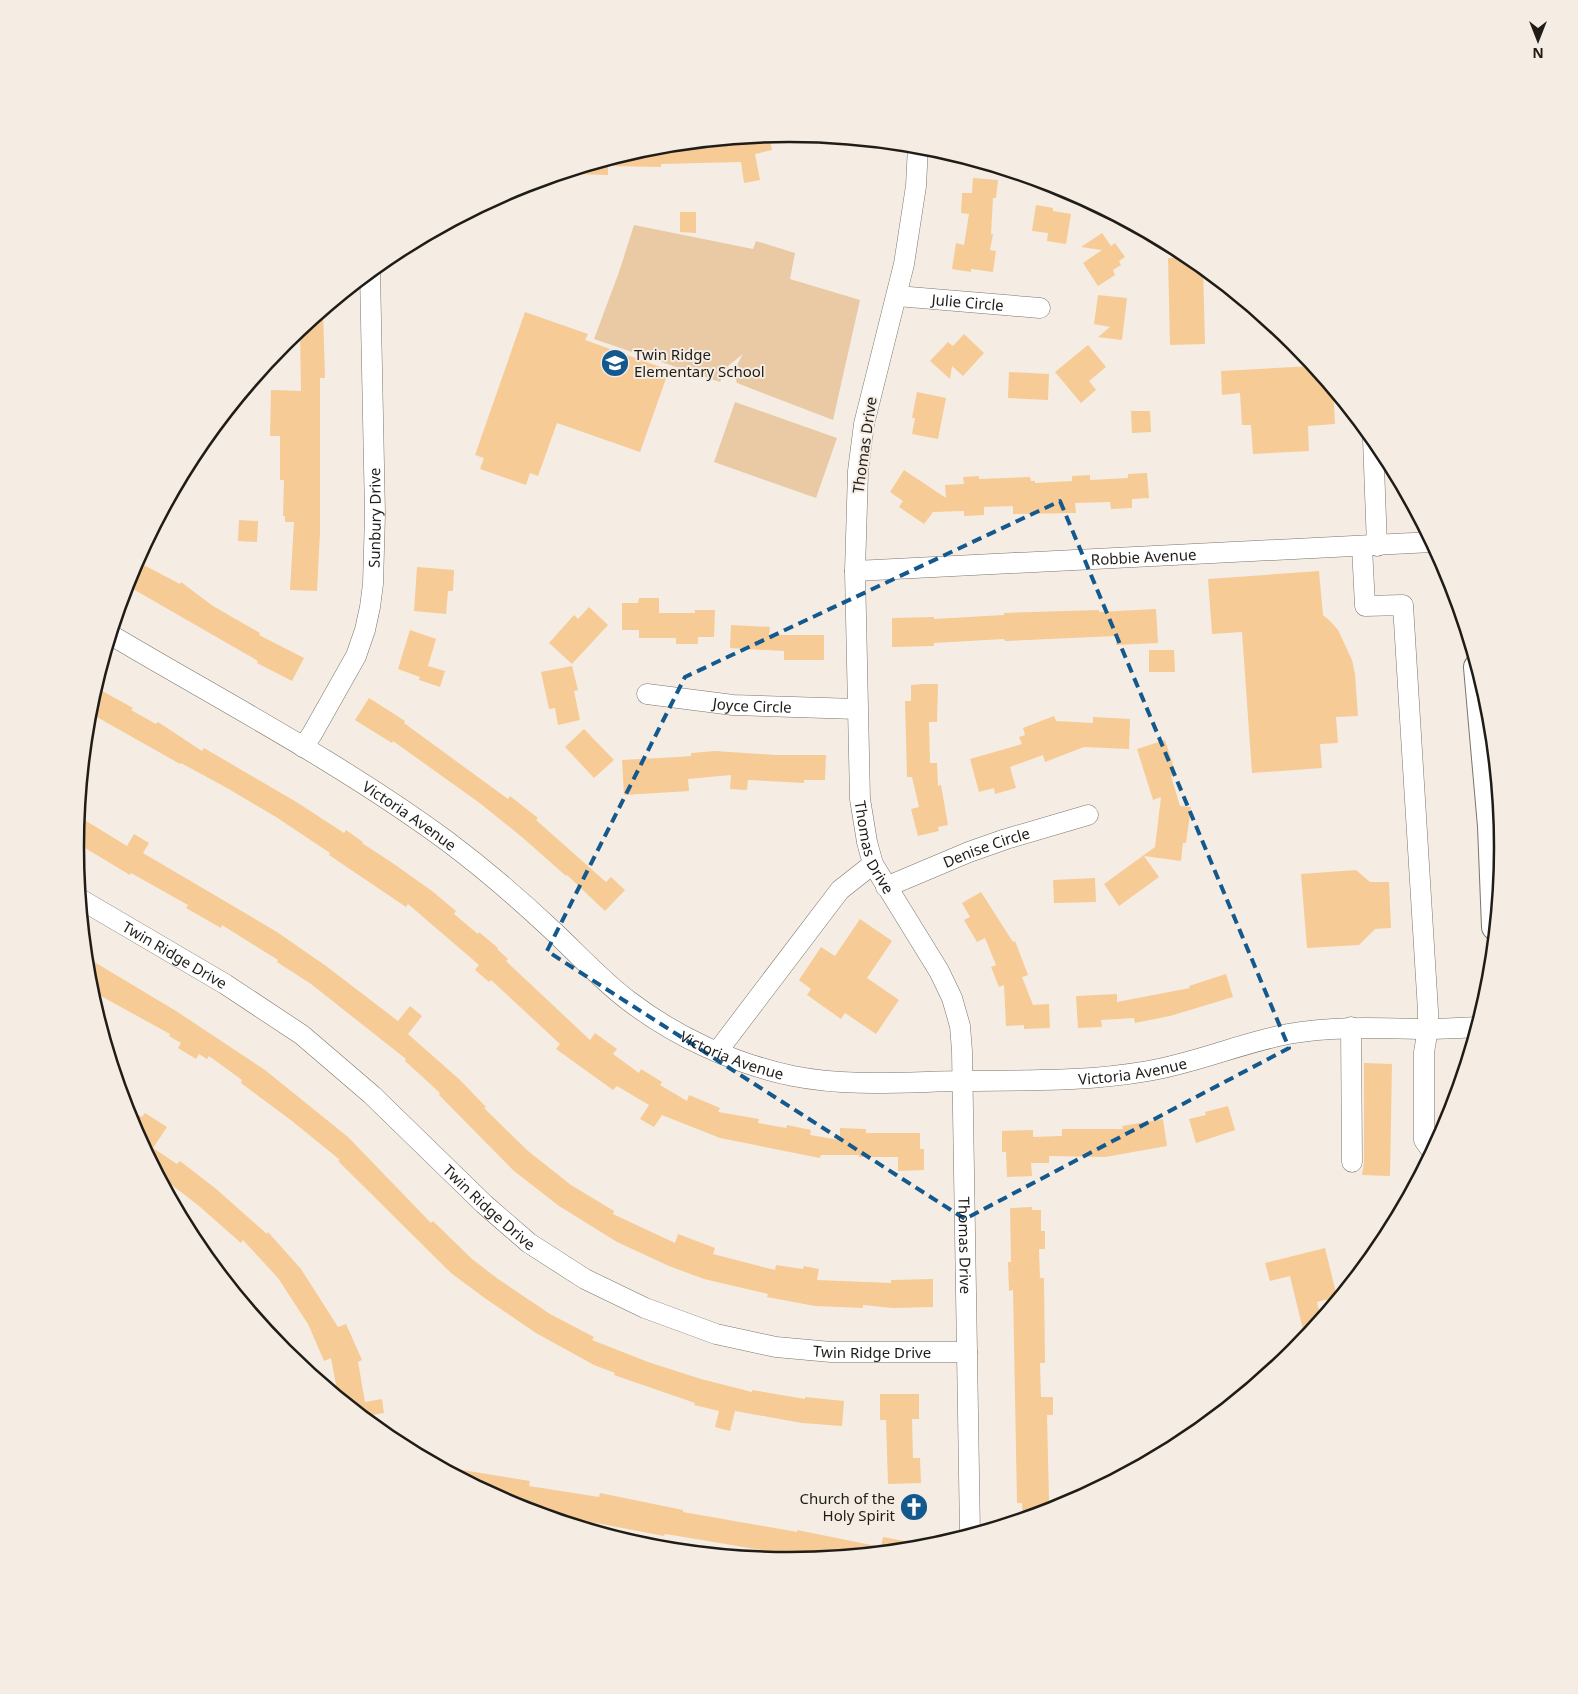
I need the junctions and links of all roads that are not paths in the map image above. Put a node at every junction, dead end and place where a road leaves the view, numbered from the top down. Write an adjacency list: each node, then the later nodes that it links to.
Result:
1 (918, 154): 3 (street, Thomas Drive)
2 (370, 280): 13 (street, Sunbury Drive)
3 (896, 296): 4 (street, Julie Circle); 8 (street, Thomas Drive)
4 (1040, 308)
5 (1373, 453): 7 (street)
6 (1425, 542): 7 (street, Robbie Avenue)
7 (1369, 546): 8 (street, Robbie Avenue); 21 (street)
8 (855, 571): 12 (street, Thomas Drive)
9 (116, 638): 13 (street, Victoria Avenue)
10 (647, 694): 12 (street, Joyce Circle)
11 (1481, 707): 16 (main road)
12 (857, 709): 15 (street, Thomas Drive)
13 (303, 747): 22 (street, Victoria Avenue)
14 (1088, 815): 17 (street, Denise Circle)
15 (873, 864): 17 (street, Thomas Drive); 22 (street)
16 (1493, 882)
17 (886, 887): 23 (street, Thomas Drive)
18 (86, 903): 26 (street, Twin Ridge Drive)
19 (1351, 1027): 21 (street, Victoria Avenue); 23 (street, Victoria Avenue); 25 (street)
20 (1471, 1027): 21 (street, Victoria Avenue)
21 (1428, 1029): 24 (street)
22 (717, 1052): 23 (street, Victoria Avenue)
23 (962, 1081): 26 (street, Thomas Drive)
24 (1428, 1146)
25 (1352, 1162)
26 (967, 1352): 27 (street, Thomas Drive)
27 (970, 1529)

